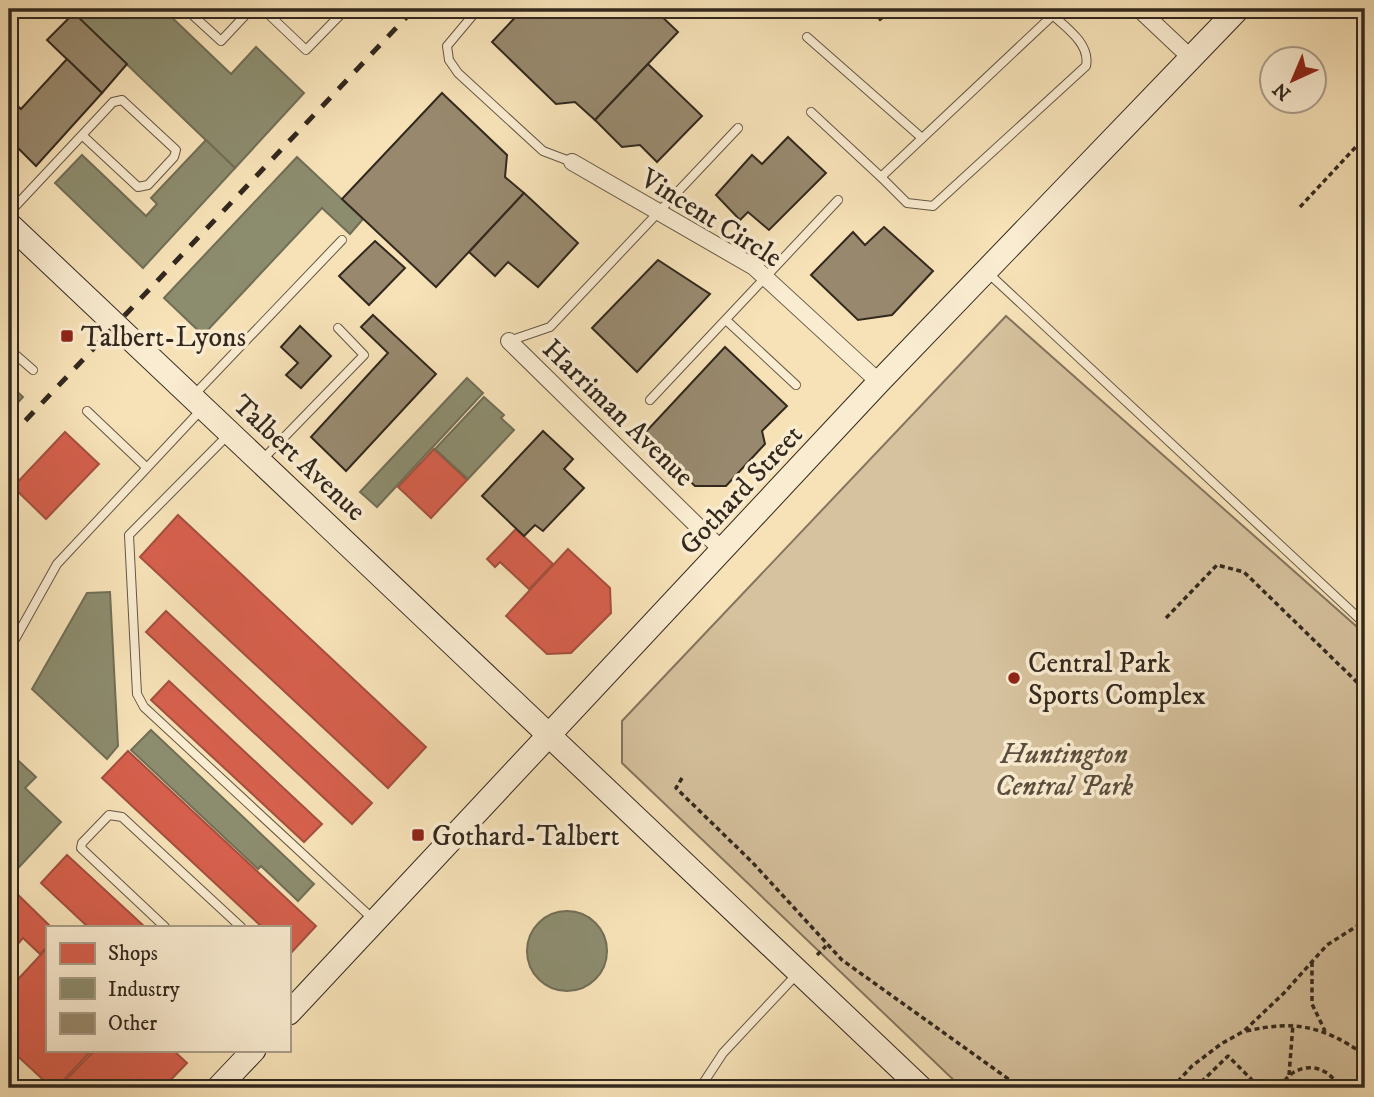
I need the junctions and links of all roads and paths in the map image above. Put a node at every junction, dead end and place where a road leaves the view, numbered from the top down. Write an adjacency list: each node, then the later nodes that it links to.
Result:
1 (186, 9): 2 (lane)
2 (251, 9)
3 (263, 9): 4 (lane)
4 (346, 9)
5 (478, 9): 16 (lane)
6 (1139, 9): 10 (street)
7 (1238, 9): 10 (street, Gothard Street)
8 (1049, 12): 15 (lane); 17 (lane)
9 (807, 37): 15 (lane)
10 (1192, 58): 24 (street, Gothard Street)
11 (811, 112): 17 (lane)
12 (738, 128): 20 (lane)
13 (82, 135): 13 (lane); 21 (lane)
14 (1365, 137): 19 (path)
15 (922, 138): 17 (lane)
16 (572, 162): 20 (street, Vincent Circle)
17 (881, 177)
18 (838, 200): 25 (lane)
19 (1300, 207)
20 (657, 211): 25 (street, Vincent Circle); 28 (lane)
21 (9, 213)
22 (9, 224): 34 (street, Talbert Avenue)
23 (342, 240): 34 (lane)
24 (987, 272): 31 (street, Gothard Street); 41 (lane)
25 (766, 278): 26 (lane); 31 (street, Vincent Circle)
26 (726, 320): 32 (lane); 33 (lane)
27 (338, 328): 37 (lane)
28 (509, 341): 39 (street, Harriman Avenue)
29 (9, 349): 30 (lane)
30 (33, 370)
31 (879, 382): 39 (street, Gothard Street)
32 (796, 385)
33 (650, 400)
34 (197, 402): 36 (street, Talbert Avenue); 38 (lane)
35 (87, 411): 38 (lane)
36 (230, 433): 37 (street, Talbert Avenue); 46 (lane)
37 (261, 461): 44 (street, Talbert Avenue)
38 (146, 467): 42 (lane)
39 (723, 551): 44 (street, Gothard Street)
40 (1166, 618): 43 (path)
41 (1365, 624)
42 (9, 650)
43 (1365, 690)
44 (551, 735): 46 (street, Gothard Street); 53 (street, Talbert Avenue)
45 (682, 778): 50 (path)
46 (375, 921): 54 (street, Gothard Street)
47 (1365, 921): 52 (path)
48 (164, 926): 49 (lane)
49 (240, 926)
50 (826, 946): 51 (path); 64 (path)
51 (817, 955)
52 (1312, 960): 56 (path); 57 (path)
53 (799, 972): 62 (lane); 63 (street, Talbert Avenue)
54 (290, 1009)
55 (1293, 1024): 56 (path); 57 (path); 60 (path)
56 (1244, 1031): 65 (path)
57 (1325, 1031): 59 (path)
58 (252, 1052): 61 (street)
59 (1365, 1055)
60 (1289, 1076): 68 (path); 69 (path)
61 (218, 1088)
62 (700, 1088)
63 (921, 1088)
64 (1021, 1088)
65 (1172, 1088)
66 (1195, 1088): 67 (path)
67 (1260, 1088)
68 (1280, 1088)
69 (1339, 1088)

